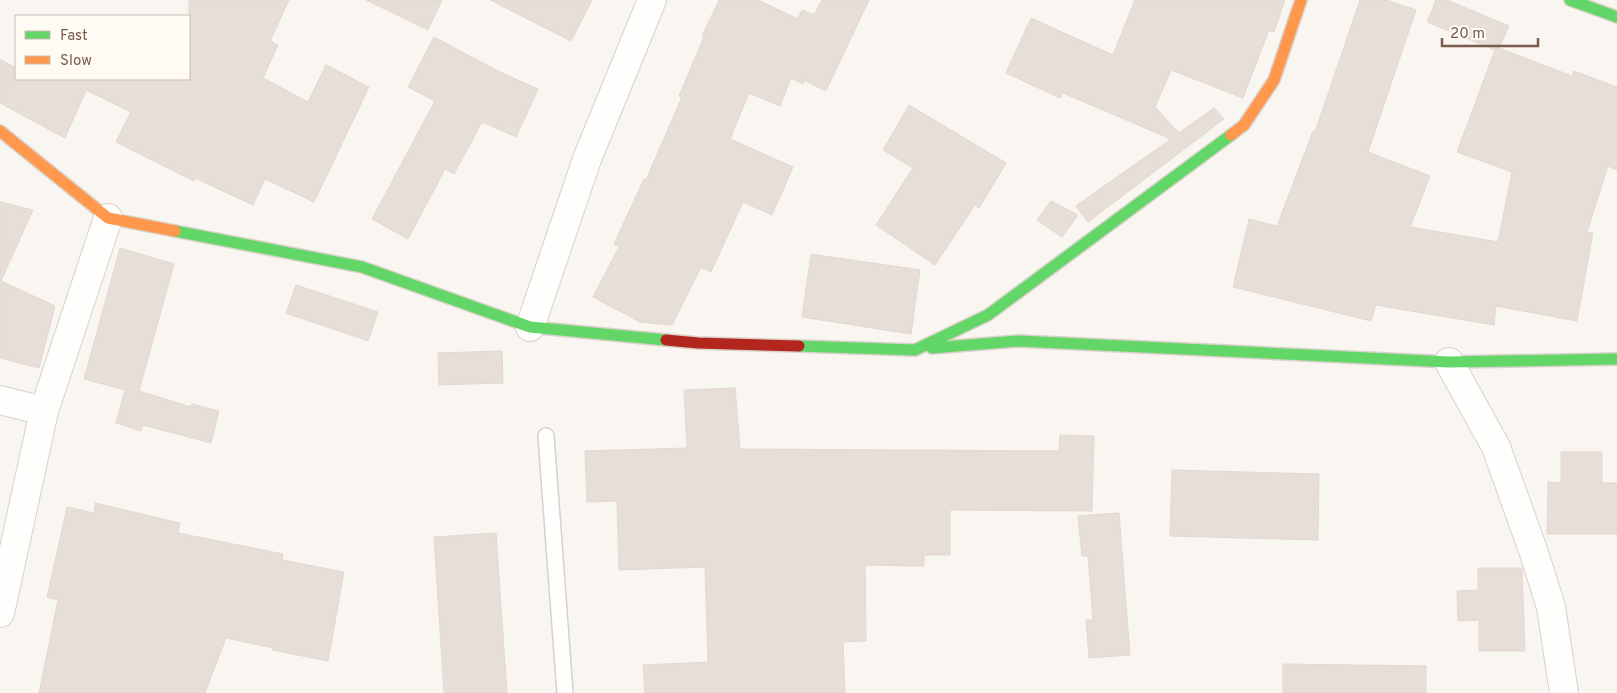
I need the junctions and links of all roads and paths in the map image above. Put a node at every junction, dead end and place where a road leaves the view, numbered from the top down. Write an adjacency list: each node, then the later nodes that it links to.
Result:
1 (652, 0): 7 (street)
2 (1301, 0): 8 (street)
3 (1570, 0): 4 (street)
4 (1617, 17)
5 (0, 131): 6 (street)
6 (108, 218): 7 (street); 12 (street)
7 (530, 327): 8 (street)
8 (915, 350): 10 (street)
9 (1617, 359): 10 (street)
10 (1449, 362): 16 (street)
11 (0, 400): 12 (street)
12 (44, 410): 14 (street)
13 (546, 436): 15 (lane)
14 (0, 614)
15 (565, 693)
16 (1564, 693)

